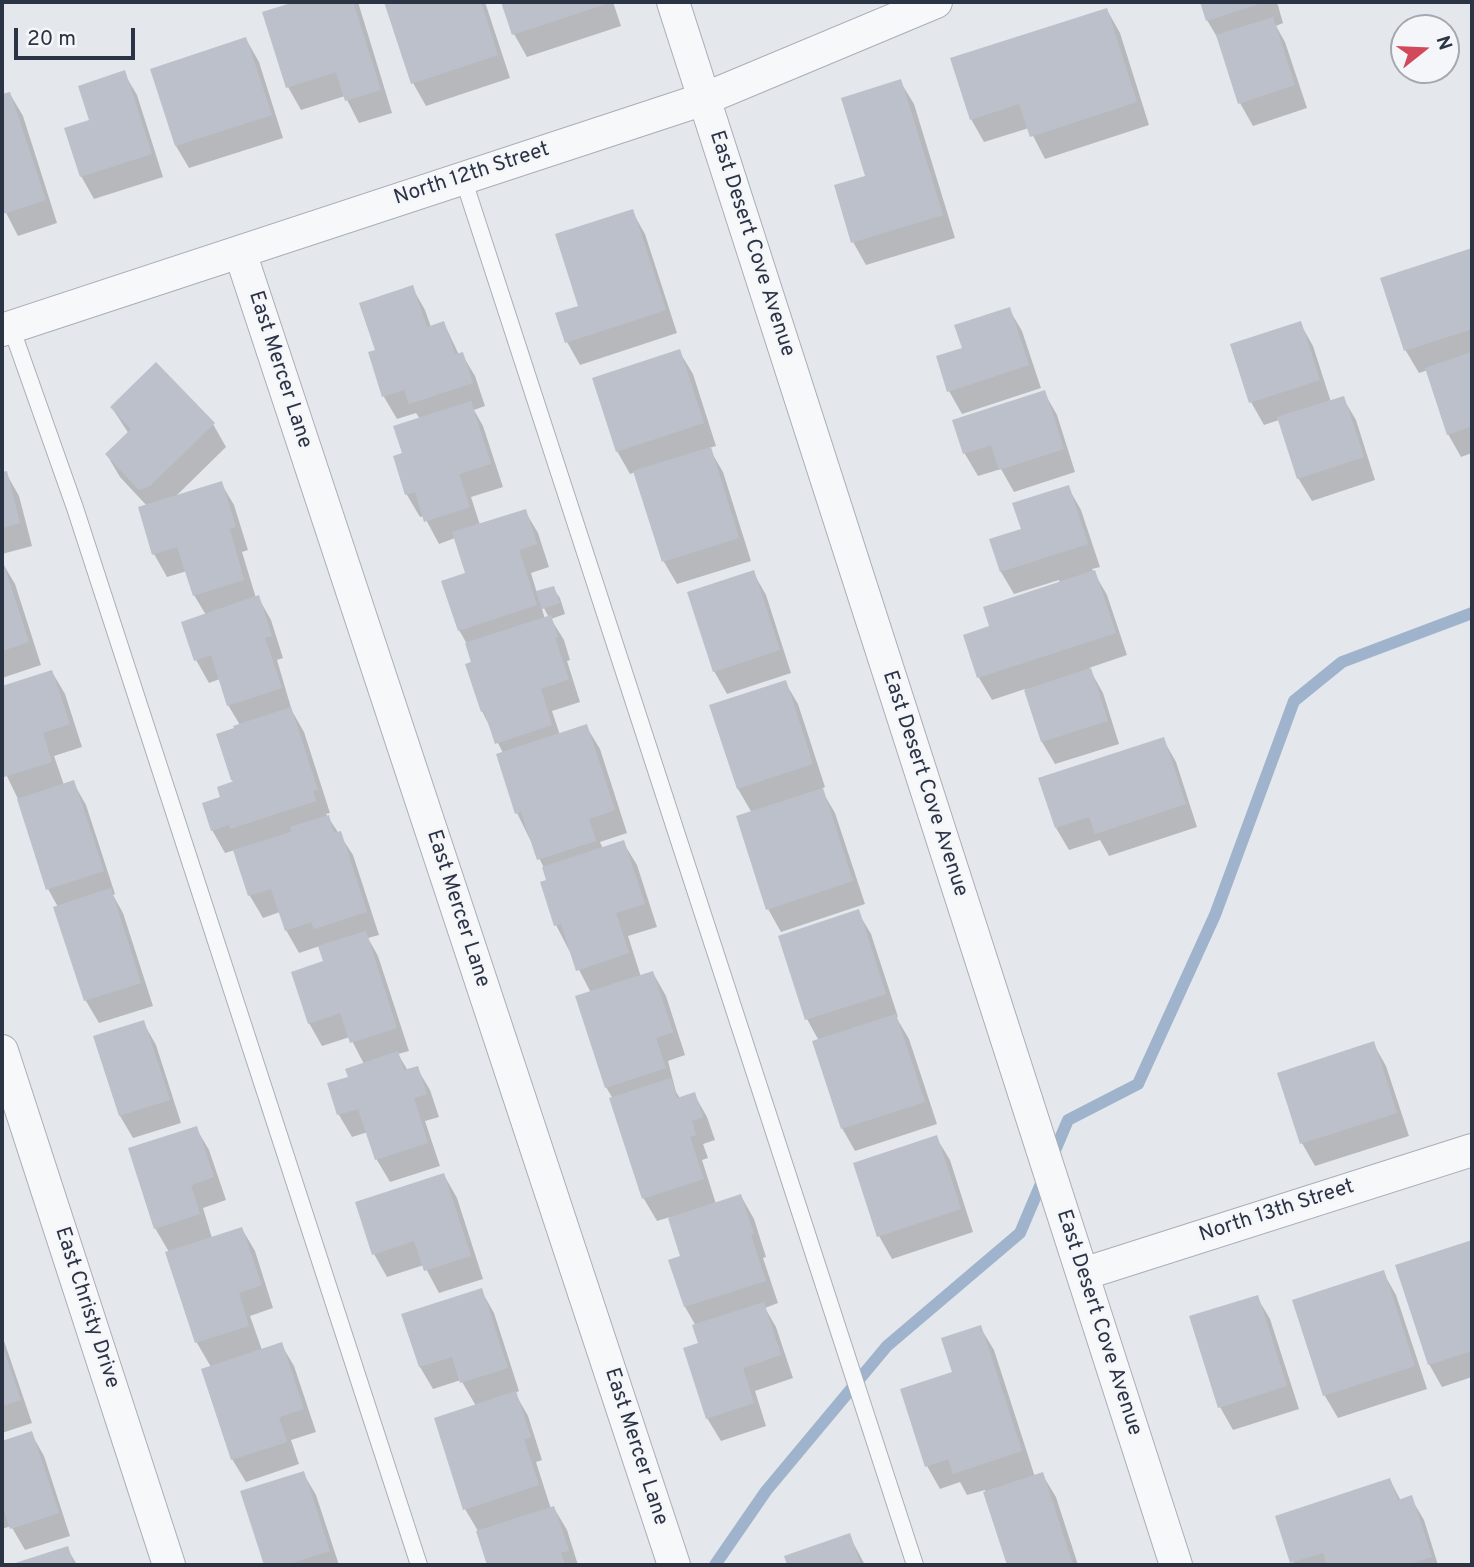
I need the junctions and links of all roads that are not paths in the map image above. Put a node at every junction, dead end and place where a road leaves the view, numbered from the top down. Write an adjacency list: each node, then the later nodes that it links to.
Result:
1 (673, 2): 3 (street, East Desert Cove Avenue)
2 (936, 2): 3 (street, North 12th Street)
3 (704, 99): 4 (street, North 12th Street); 9 (street, East Desert Cove Avenue)
4 (463, 178): 5 (street, North 12th Street); 13 (lane)
5 (240, 252): 6 (street, North 12th Street); 12 (street, East Mercer Lane)
6 (7, 328): 11 (lane)
7 (2, 1051): 10 (street, East Christy Drive)
8 (1472, 1150): 9 (street, North 13th Street)
9 (1083, 1275): 14 (street, East Desert Cove Avenue)
10 (169, 1565)
11 (419, 1565)
12 (674, 1565)
13 (915, 1565)
14 (1176, 1565)

